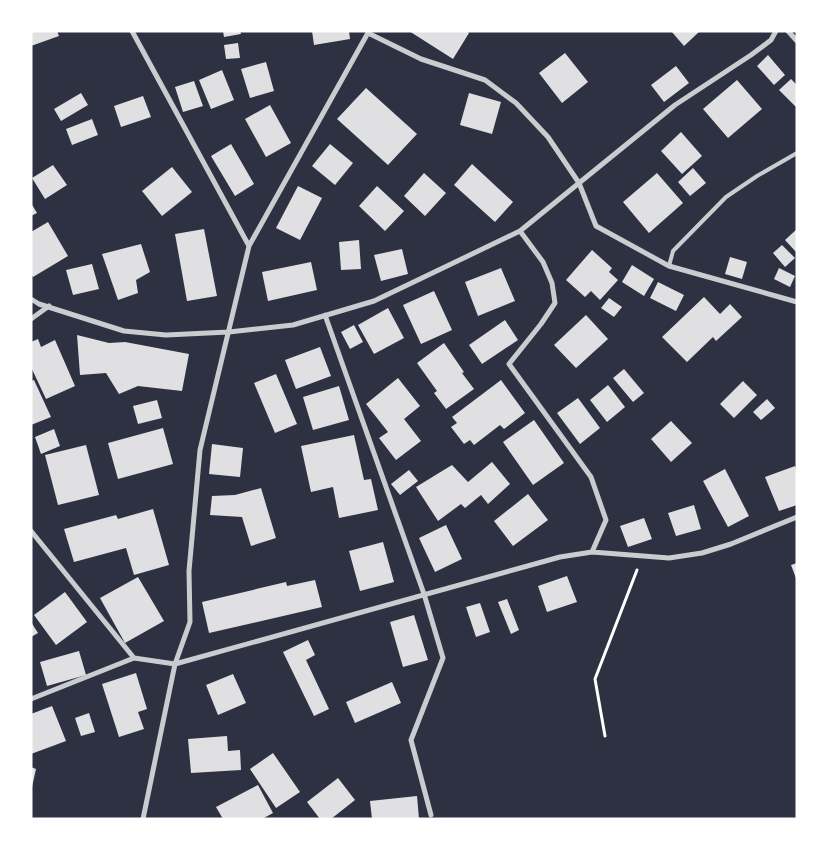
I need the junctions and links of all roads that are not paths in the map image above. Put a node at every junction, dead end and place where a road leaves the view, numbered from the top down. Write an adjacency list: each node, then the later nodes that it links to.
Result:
1 (132, 31): 9 (street)
2 (776, 31): 7 (street)
3 (788, 31): 5 (street)
4 (369, 32): 7 (street); 9 (street)
5 (797, 41)
6 (797, 153): 10 (lane)
7 (579, 182): 8 (street); 10 (street)
8 (520, 231): 14 (street); 19 (street)
9 (249, 246): 16 (street)
10 (669, 266): 12 (street)
11 (31, 299): 13 (street)
12 (797, 302)
13 (49, 306): 15 (street); 16 (street)
14 (325, 315): 16 (street); 20 (street)
15 (31, 319)
16 (229, 332): 22 (street)
17 (797, 517): 19 (street)
18 (31, 531): 21 (street)
19 (592, 552): 20 (street)
20 (424, 594): 22 (street); 24 (street)
21 (134, 658): 22 (street); 23 (street)
22 (175, 664): 25 (street)
23 (31, 699)
24 (430, 815)
25 (143, 819)

